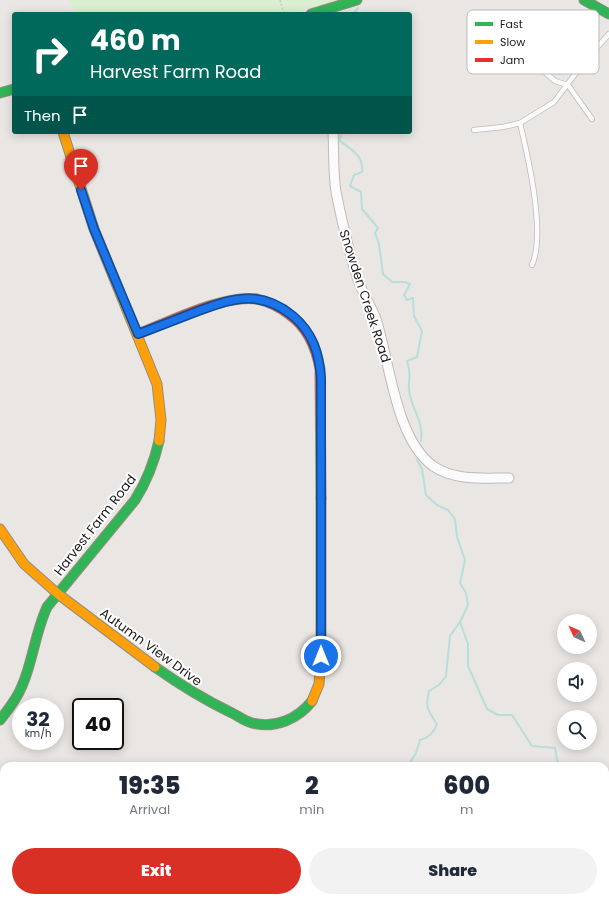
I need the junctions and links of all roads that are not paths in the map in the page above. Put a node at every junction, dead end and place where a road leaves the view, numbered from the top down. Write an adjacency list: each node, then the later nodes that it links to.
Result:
1 (357, 0): 3 (street)
2 (584, 0): 5 (street)
3 (336, 10): 4 (street)
4 (324, 12)
5 (609, 14)
6 (609, 34): 7 (lane)
7 (599, 45)
8 (547, 74): 10 (lane)
9 (576, 74): 10 (lane)
10 (568, 85): 11 (lane); 12 (lane)
11 (592, 119)
12 (520, 122): 13 (lane); 16 (lane)
13 (474, 130)
14 (65, 134): 17 (street, Harvest Farm Road)
15 (333, 134): 18 (street, Snowden Creek Road)
16 (532, 265)
17 (138, 334): 20 (street, Harvest Farm Road); 20 (street, Autumn View Drive)
18 (509, 478)
19 (0, 529): 20 (street, Autumn View Drive)
20 (58, 594): 21 (street, Harvest Farm Road)
21 (0, 720)

